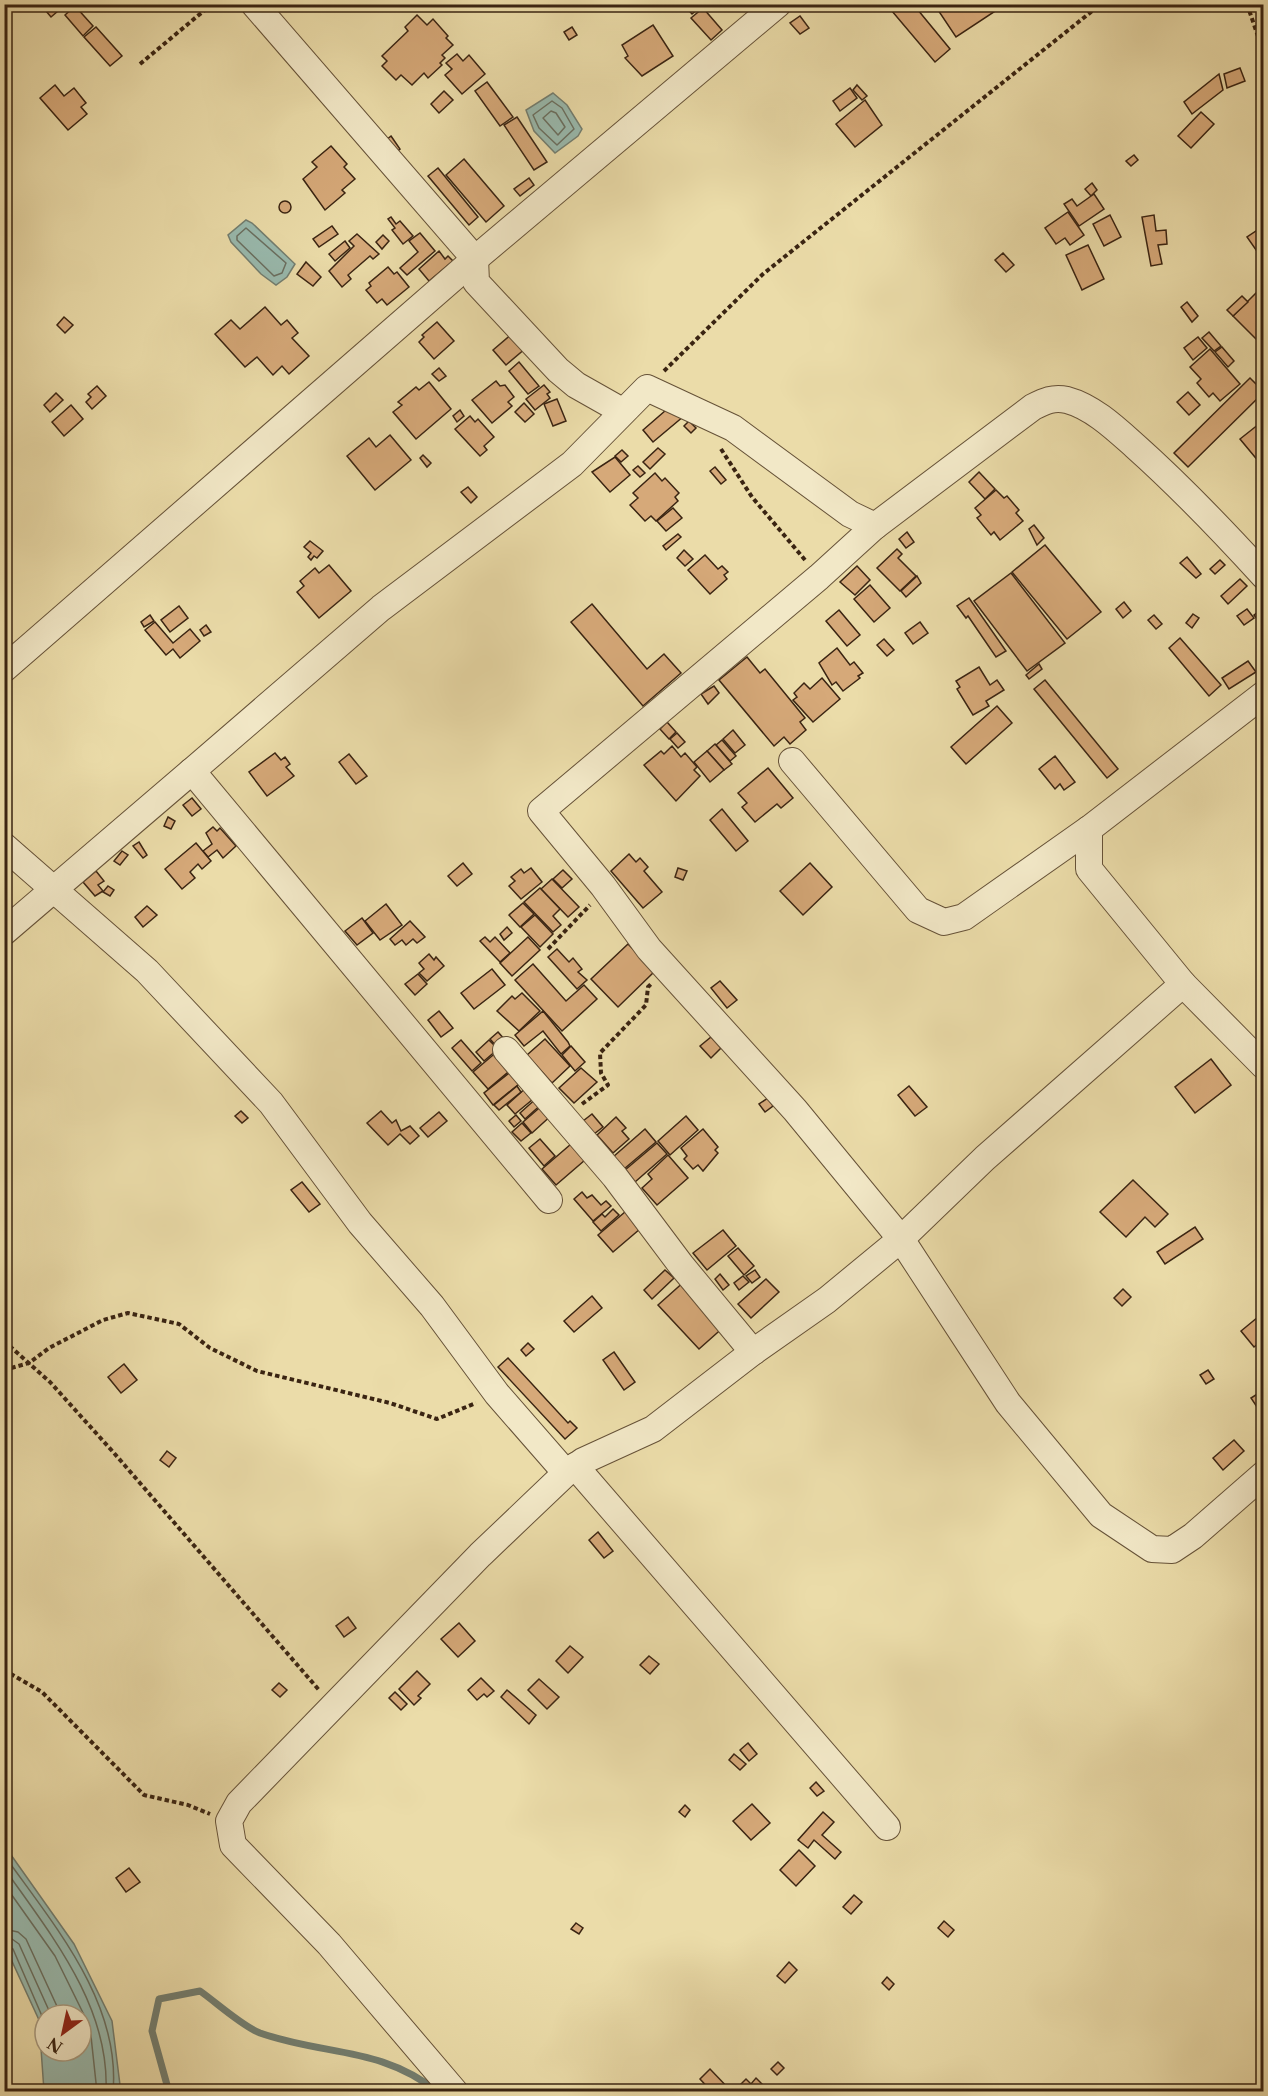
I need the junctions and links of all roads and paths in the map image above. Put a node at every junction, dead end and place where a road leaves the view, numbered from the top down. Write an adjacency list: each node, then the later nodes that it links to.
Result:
1 (212, 4): 7 (path)
2 (254, 4): 8 (street)
3 (778, 4): 8 (street)
4 (1101, 4): 9 (path)
5 (1247, 4): 6 (path)
6 (1263, 54)
7 (140, 64)
8 (475, 259): 10 (street); 15 (street)
9 (647, 388): 10 (street); 12 (street)
10 (622, 411): 18 (street)
11 (718, 443): 14 (path)
12 (875, 526): 13 (street); 14 (street)
13 (1263, 576)
14 (819, 577): 22 (street)
15 (4, 669)
16 (1263, 694): 19 (street)
17 (792, 761): 19 (street)
18 (192, 771): 21 (street); 30 (street)
19 (1089, 829): 26 (street)
20 (4, 846): 21 (street)
21 (55, 889): 23 (street); 36 (street)
22 (605, 890): 24 (path); 25 (street)
23 (4, 932)
24 (548, 949)
25 (669, 969): 29 (path); 31 (street)
26 (1183, 984): 28 (street); 31 (street)
27 (506, 1050): 29 (street)
28 (1263, 1066)
29 (562, 1118): 33 (street)
30 (549, 1200)
31 (901, 1239): 33 (street); 38 (street)
32 (4, 1341): 34 (path)
33 (753, 1352): 37 (street)
34 (29, 1363): 35 (path); 36 (path); 40 (path)
35 (4, 1370)
36 (496, 1394): 37 (street)
37 (570, 1470): 40 (street); 42 (street)
38 (1263, 1474)
39 (4, 1670): 41 (path)
40 (334, 1706): 41 (street)
41 (229, 1821): 43 (street)
42 (887, 1827)
43 (455, 2091)

